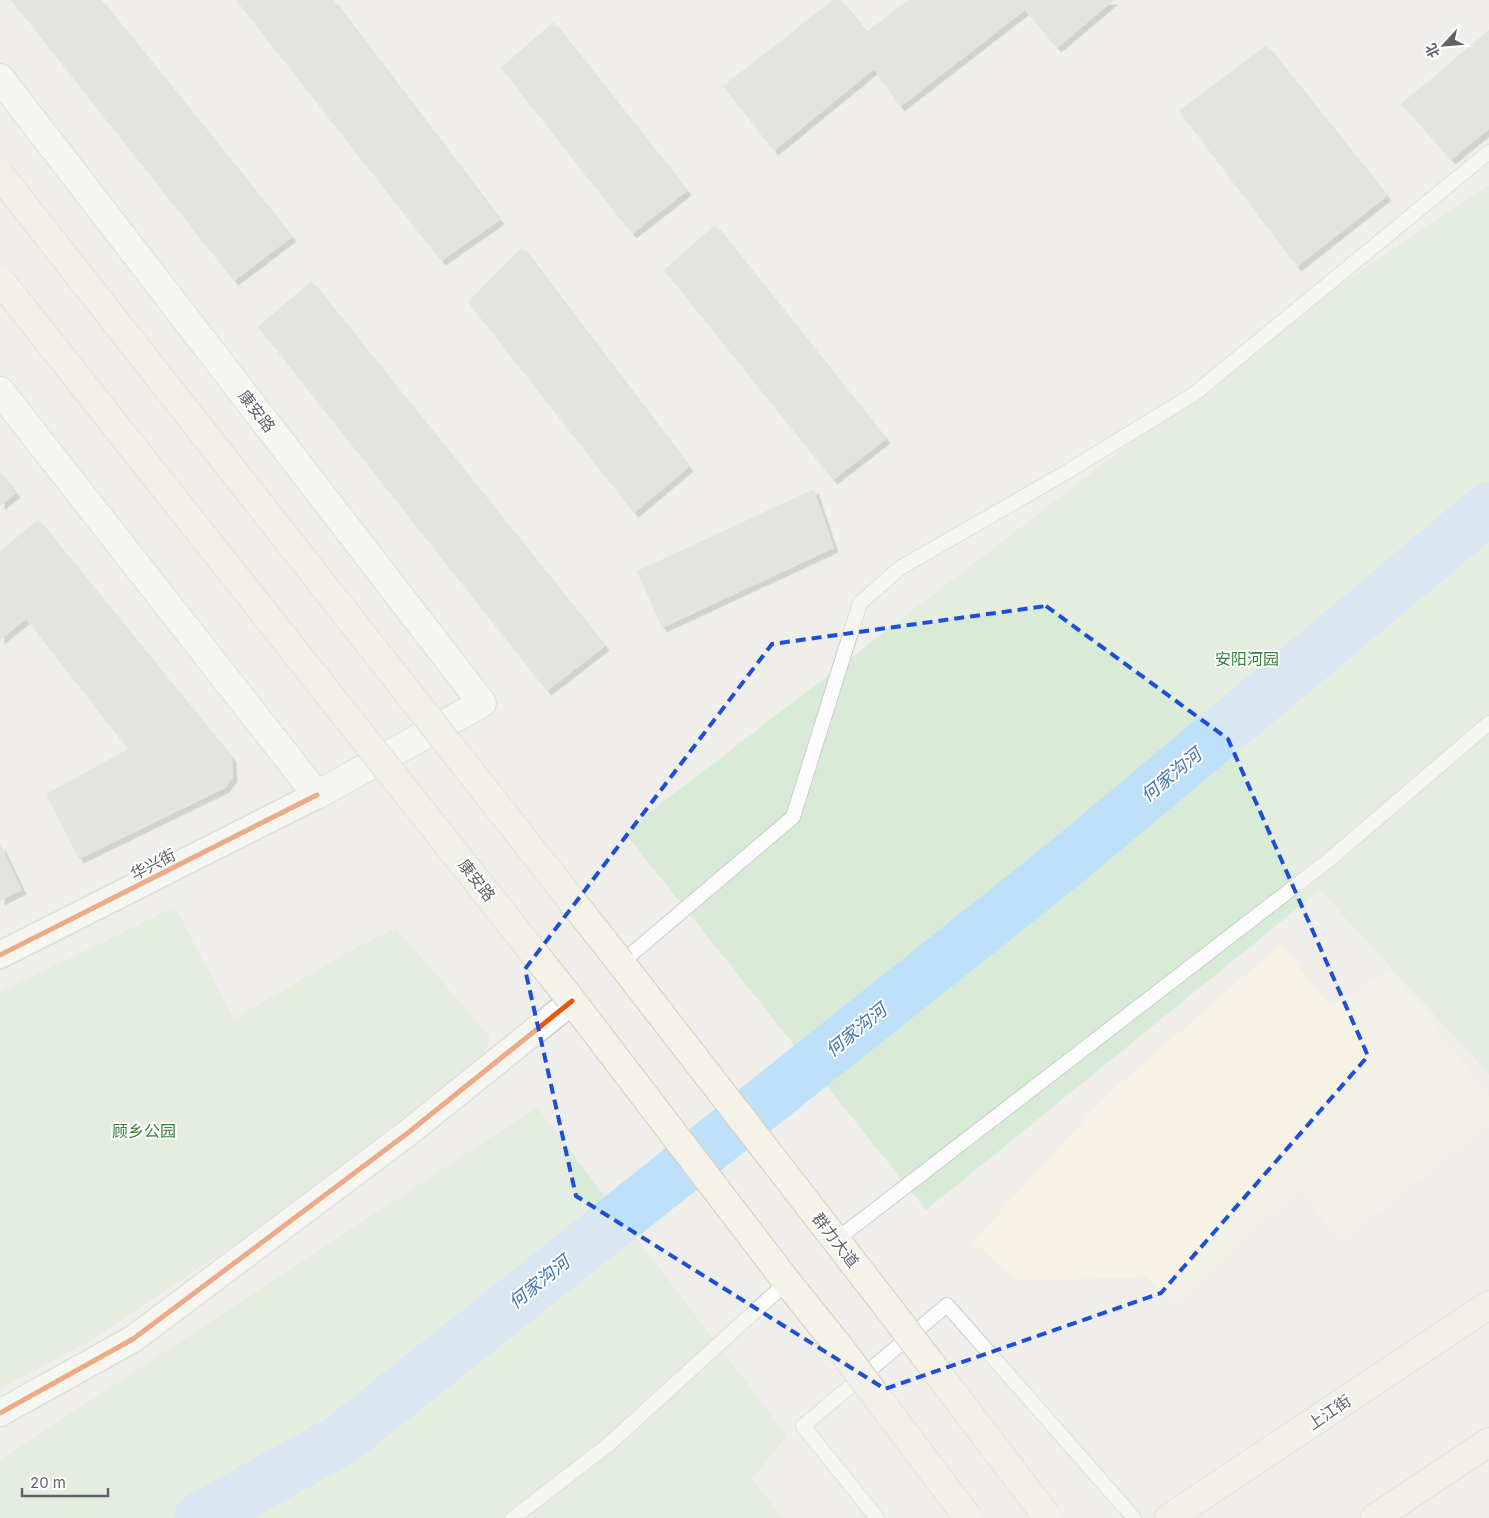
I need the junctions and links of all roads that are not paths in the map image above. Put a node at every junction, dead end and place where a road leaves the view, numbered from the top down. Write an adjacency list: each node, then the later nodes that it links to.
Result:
1 (0, 78): 7 (main road, 康安路)
2 (1489, 152): 9 (lane)
3 (0, 175): 9 (main road, bridge)
4 (0, 280): 10 (main road, 康安路, bridge)
5 (0, 391): 7 (main road)
6 (1489, 723): 11 (lane)
7 (318, 795): 8 (street, 华兴街)
8 (0, 955)
9 (621, 963): 11 (main road, 群力大道)
10 (572, 1001): 12 (main road); 14 (street)
11 (836, 1240): 19 (main road, 群力大道, bridge)
12 (787, 1282): 16 (lane); 18 (main road, bridge)
13 (1489, 1305): 21 (main road, 上江街)
14 (0, 1413)
15 (1489, 1442): 22 (main road)
16 (513, 1518)
17 (877, 1518): 20 (lane)
18 (968, 1518)
19 (1048, 1518)
20 (1134, 1518)
21 (1169, 1518)
22 (1376, 1518)

